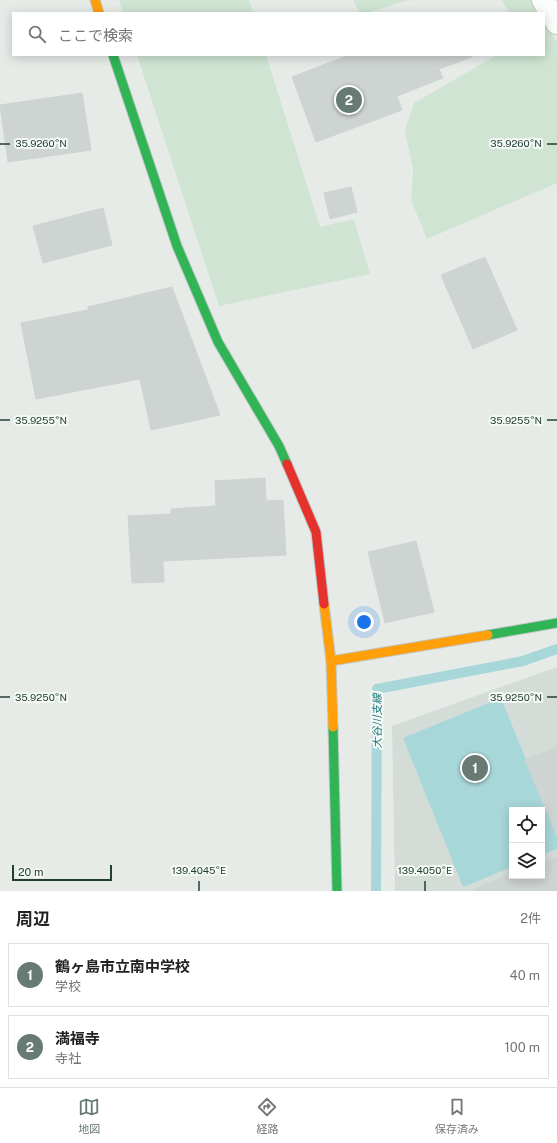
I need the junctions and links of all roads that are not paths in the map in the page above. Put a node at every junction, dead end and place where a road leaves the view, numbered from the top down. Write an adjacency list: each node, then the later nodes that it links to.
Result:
1 (94, 0): 3 (street)
2 (542, 0): 4 (street)
3 (99, 12)
4 (557, 23)
5 (113, 56): 7 (street)
6 (557, 623): 7 (street)
7 (331, 661): 8 (street)
8 (337, 891)

